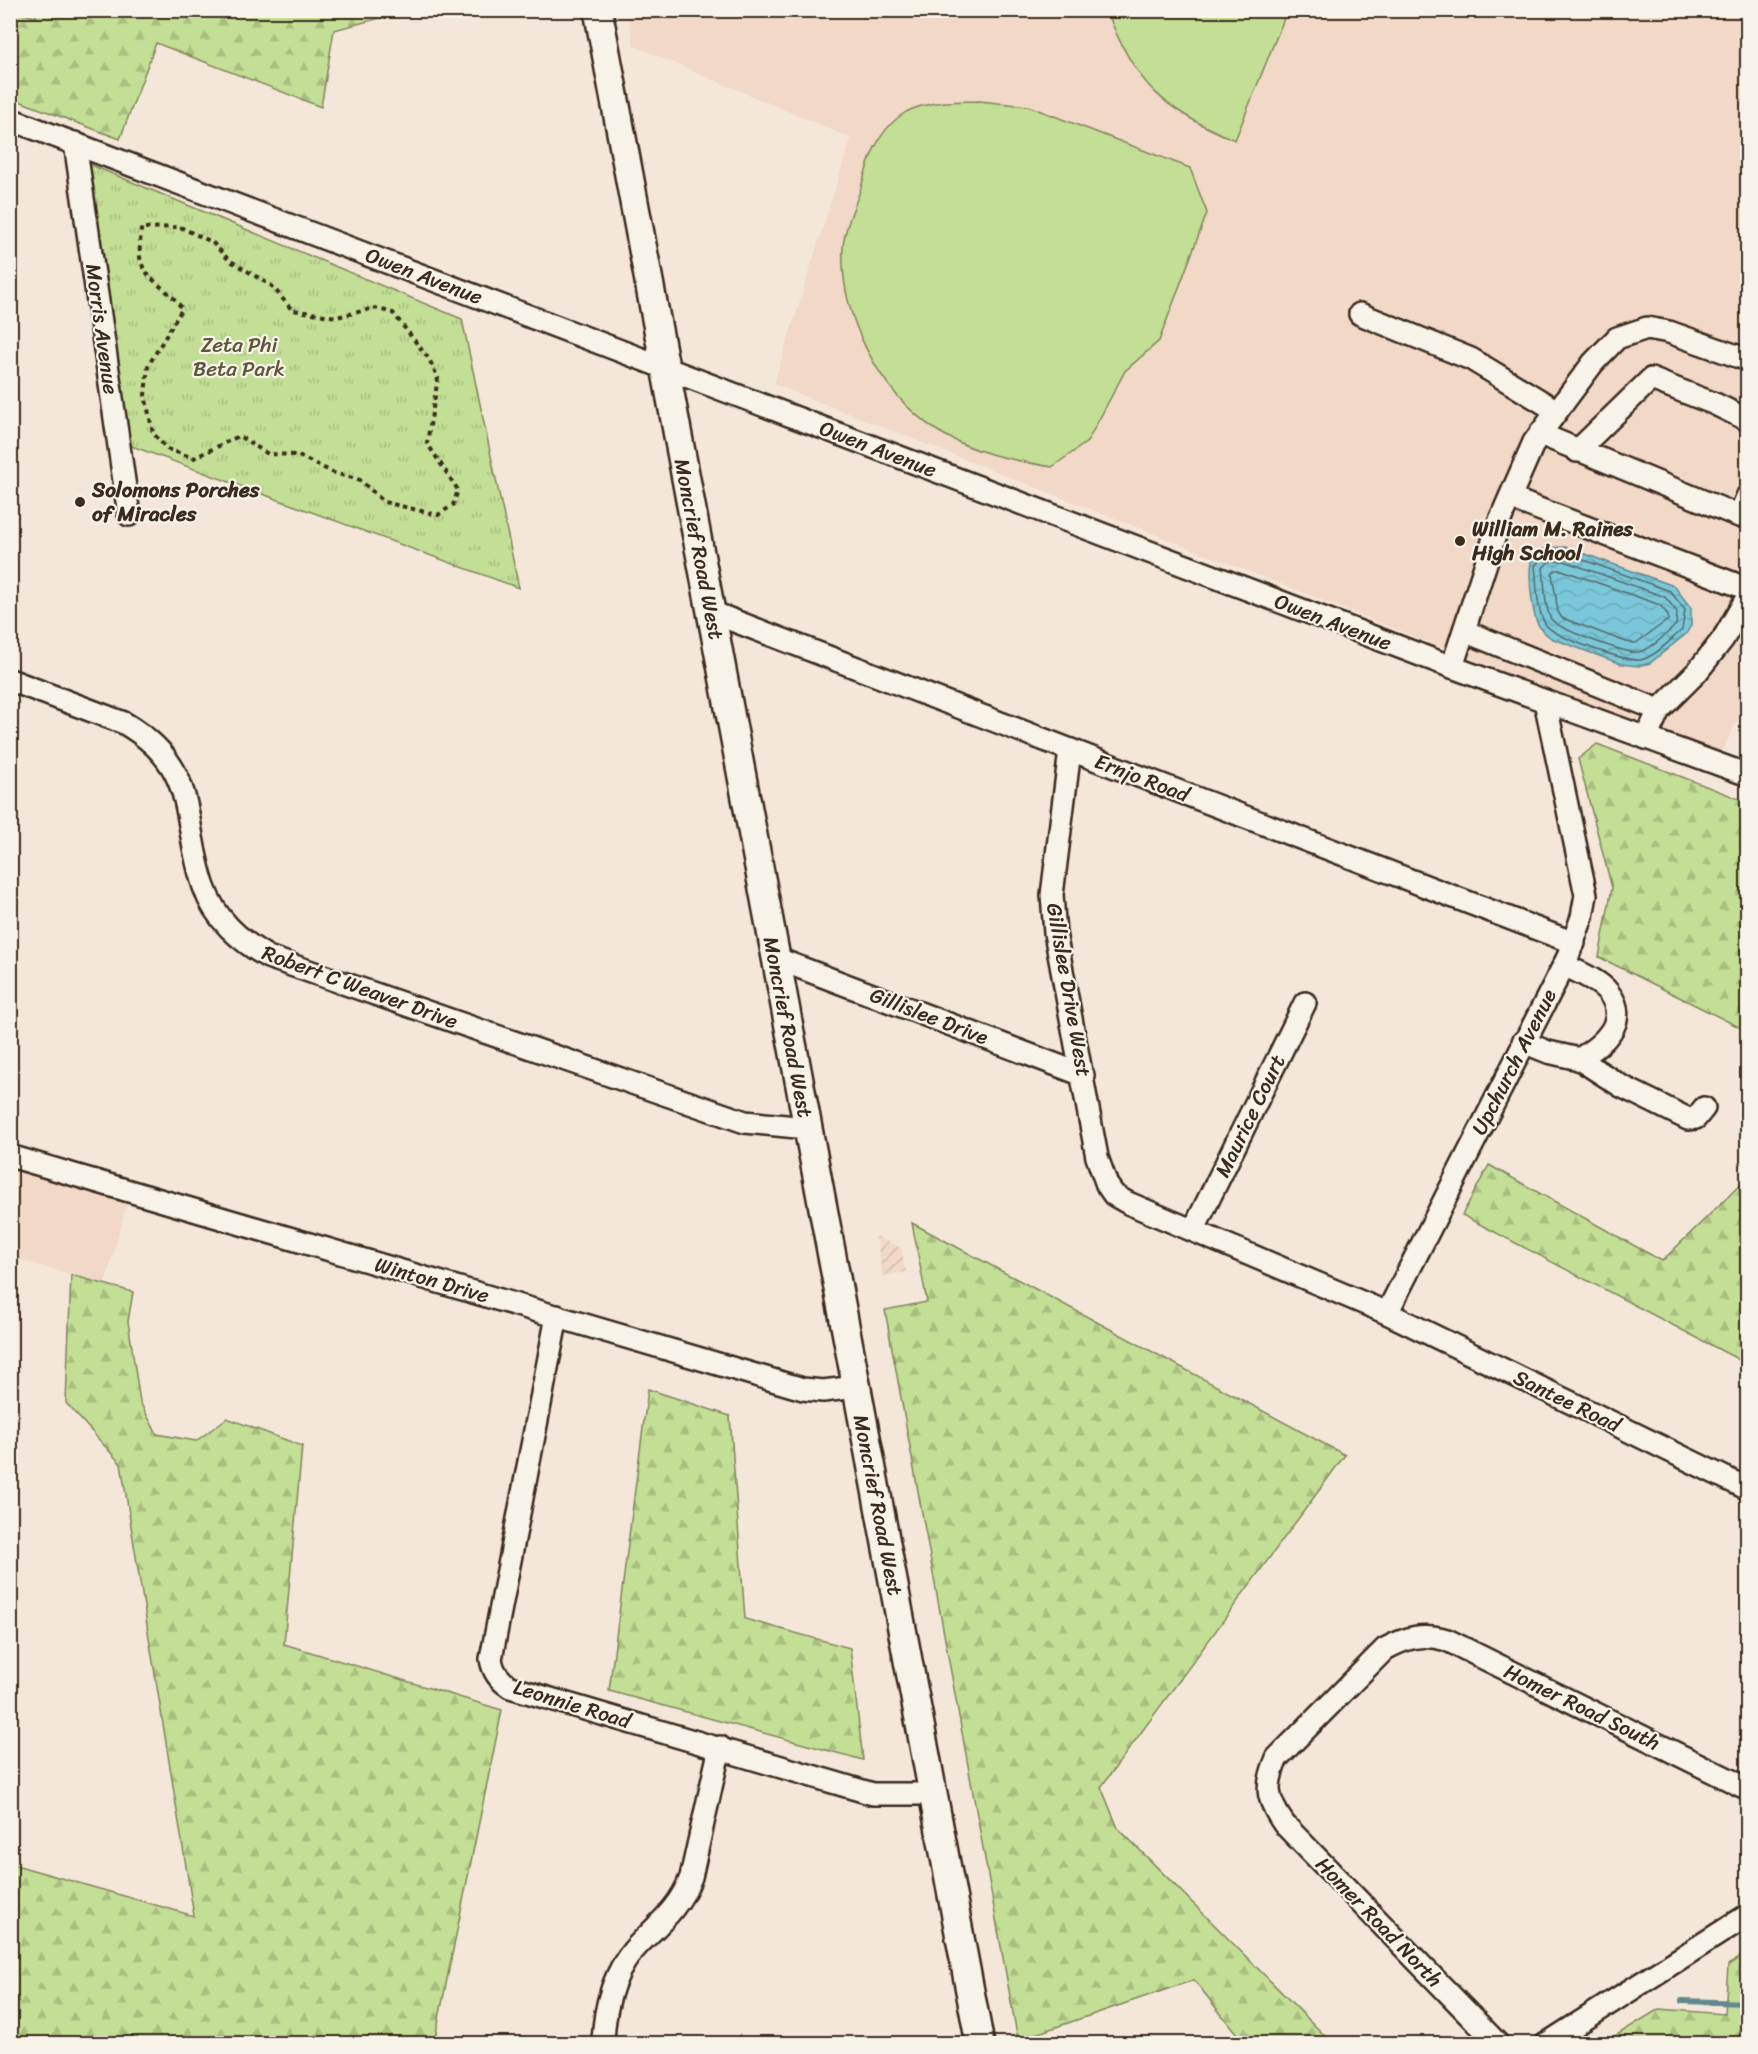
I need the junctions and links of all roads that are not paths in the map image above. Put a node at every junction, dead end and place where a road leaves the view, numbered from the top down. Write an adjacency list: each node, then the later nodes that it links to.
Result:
1 (598, 10): 6 (main road, Moncrief Road West)
2 (10, 119): 3 (street, Owen Avenue)
3 (75, 143): 6 (street, Owen Avenue); 13 (street, Morris Avenue)
4 (1360, 314): 7 (street)
5 (1748, 360): 7 (street)
6 (665, 368): 17 (main road, Moncrief Road West); 19 (street, Owen Avenue)
7 (1557, 411): 9 (street)
8 (1748, 420): 10 (street)
9 (1540, 434): 10 (street); 12 (street)
10 (1577, 451): 14 (street)
11 (1748, 495): 14 (street)
12 (1510, 498): 15 (street); 18 (street)
13 (129, 515)
14 (1743, 518)
15 (1748, 589)
16 (1748, 596): 22 (street)
17 (711, 612): 24 (street, Ernjo Road); 27 (main road, Moncrief Road West)
18 (1464, 631): 19 (street); 22 (street)
19 (1452, 667): 21 (street, Owen Avenue)
20 (10, 680): 34 (street, Robert C Weaver Drive)
21 (1545, 701): 23 (street, Owen Avenue); 26 (street, Upchurch Avenue)
22 (1659, 710): 23 (street)
23 (1646, 738): 25 (street, Owen Avenue)
24 (1070, 750): 26 (street, Ernjo Road); 32 (street, Gillislee Drive West)
25 (1748, 775)
26 (1574, 943): 28 (street, Upchurch Avenue)
27 (775, 958): 32 (street, Gillislee Drive); 34 (main road, Moncrief Road West)
28 (1564, 965): 30 (street, Upchurch Avenue); 31 (street)
29 (1305, 1003): 36 (street, Maurice Court)
30 (1523, 1042): 31 (street); 37 (street, Upchurch Avenue)
31 (1579, 1059): 33 (street)
32 (1083, 1075): 36 (street, Gillislee Drive West)
33 (1704, 1108)
34 (807, 1128): 39 (main road, Moncrief Road West)
35 (10, 1156): 38 (street, Winton Drive)
36 (1194, 1229): 37 (street)
37 (1387, 1313): 40 (street, Santee Road)
38 (557, 1316): 39 (street, Winton Drive); 41 (street, Leonnie Road)
39 (856, 1387): 43 (main road, Moncrief Road West)
40 (1748, 1489)
41 (720, 1747): 43 (street, Leonnie Road); 46 (street)
42 (1748, 1789): 44 (street, Homer Road South)
43 (934, 1794): 47 (main road, Moncrief Road West)
44 (1268, 1794): 48 (street, Homer Road North)
45 (1748, 1915): 49 (street)
46 (603, 2043)
47 (980, 2043)
48 (1498, 2043)
49 (1546, 2043)

